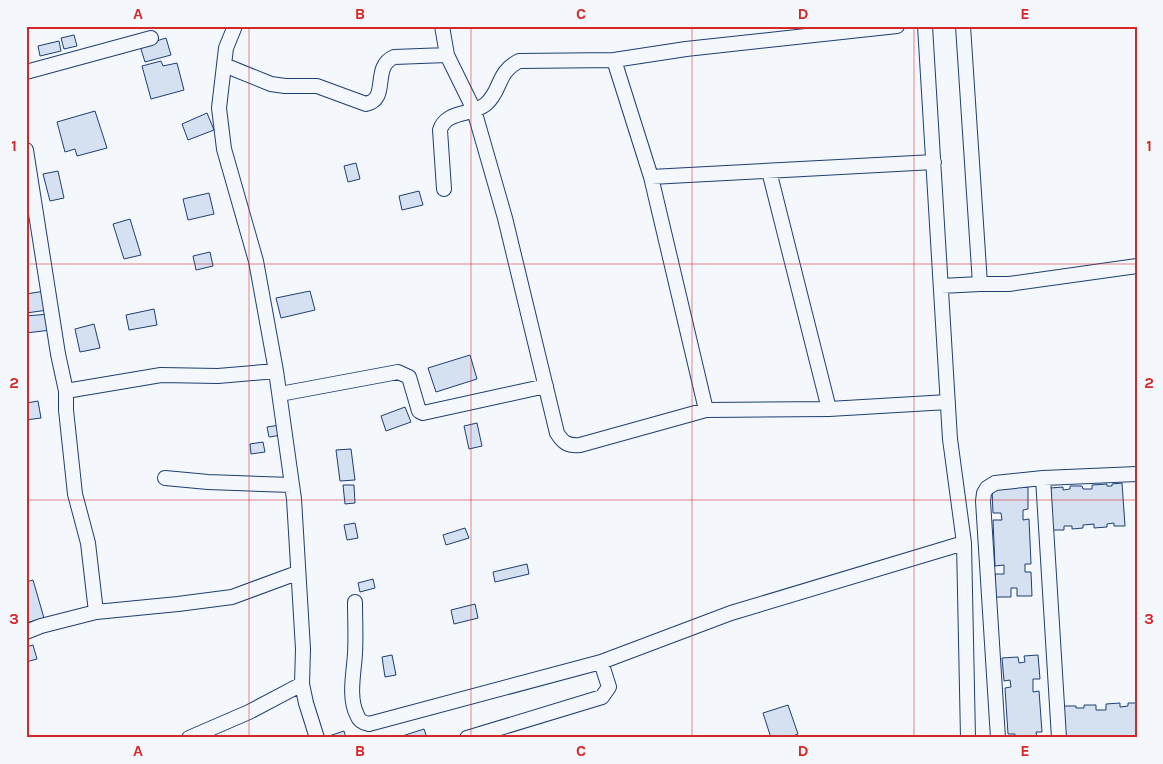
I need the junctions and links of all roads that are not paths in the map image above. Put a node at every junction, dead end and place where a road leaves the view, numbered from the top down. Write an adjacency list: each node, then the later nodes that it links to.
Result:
1 (235, 26): 9 (street)
2 (442, 26): 7 (street)
3 (897, 26): 8 (street)
4 (926, 26): 13 (street)
5 (963, 26): 18 (street)
6 (151, 38): 10 (street)
7 (447, 55): 9 (street); 11 (street)
8 (614, 60): 11 (street); 15 (street)
9 (224, 65): 20 (street)
10 (26, 72)
11 (474, 110): 16 (street); 21 (street)
12 (26, 150): 22 (street)
13 (934, 162): 14 (street); 19 (street)
14 (769, 171): 15 (street); 25 (street)
15 (651, 177): 26 (street)
16 (444, 189)
17 (1137, 266): 18 (street)
18 (980, 284): 19 (street)
19 (941, 286): 24 (street)
20 (276, 370): 22 (street); 23 (street)
21 (546, 386): 23 (street); 26 (street)
22 (66, 391): 34 (street)
23 (280, 394): 30 (street)
24 (948, 402): 25 (street); 31 (street)
25 (829, 409): 26 (street)
26 (706, 410)
27 (1137, 474): 29 (street)
28 (165, 478): 30 (street)
29 (1043, 478): 42 (street); 43 (street)
30 (292, 485): 32 (street)
31 (964, 543): 36 (street); 41 (street)
32 (297, 573): 34 (street); 37 (street)
33 (355, 602): 36 (street)
34 (96, 612): 35 (street)
35 (26, 632)
36 (600, 662): 40 (street)
37 (302, 684): 38 (street); 39 (street)
38 (189, 738)
39 (318, 738)
40 (467, 738)
41 (968, 738)
42 (998, 738)
43 (1059, 738)

